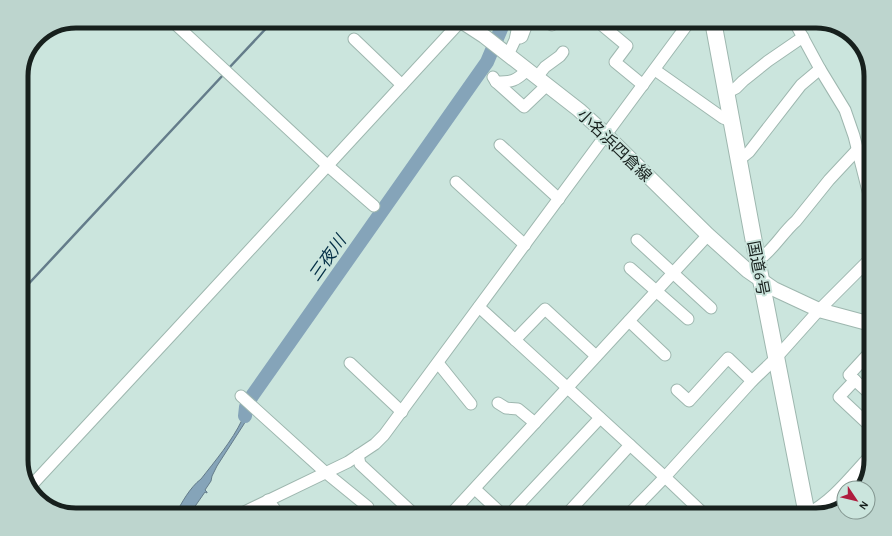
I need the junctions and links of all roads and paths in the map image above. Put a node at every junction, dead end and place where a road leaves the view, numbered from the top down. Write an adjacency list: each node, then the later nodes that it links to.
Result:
1 (180, 28): 25 (street)
2 (455, 28): 17 (street)
3 (472, 28): 12 (main road, 小名浜四倉線)
4 (518, 28): 12 (street)
5 (525, 28): 12 (street)
6 (605, 28): 18 (street)
7 (685, 28): 15 (street)
8 (714, 28): 19 (highway, 国道6号)
9 (798, 28): 10 (street)
10 (803, 36): 14 (street); 19 (street)
11 (354, 39): 17 (street)
12 (510, 50): 16 (main road, 小名浜四倉線)
13 (563, 52): 16 (street)
14 (820, 69): 23 (street); 24 (street)
15 (655, 70): 18 (street); 20 (street)
16 (537, 77): 16 (street); 21 (main road, 小名浜四倉線)
17 (402, 85): 25 (street)
18 (643, 85): 21 (street)
19 (726, 93): 20 (highway, 国道6号)
20 (731, 122): 24 (highway, 国道6号)
21 (607, 135): 28 (street); 30 (main road, 小名浜四倉線)
22 (500, 145): 28 (street)
23 (857, 150): 26 (street); 33 (street)
24 (739, 160): 33 (highway, 国道6号)
25 (328, 166): 29 (street); 69 (street)
26 (864, 176)
27 (456, 182): 32 (street)
28 (559, 199): 32 (street)
29 (374, 206)
30 (708, 235): 36 (street); 37 (main road, 小名浜四倉線)
31 (637, 240): 36 (street)
32 (525, 245): 39 (street)
33 (757, 262): 37 (highway, 国道6号)
34 (864, 265): 41 (street)
35 (630, 268): 38 (street)
36 (673, 273): 38 (street); 40 (street)
37 (761, 280): 41 (main road, 小名浜四倉線); 48 (highway, 国道6号)
38 (656, 291): 42 (street); 43 (street)
39 (479, 308): 45 (street); 51 (street)
40 (710, 308)
41 (819, 310): 44 (main road, 小名浜四倉線); 48 (street)
42 (688, 320)
43 (629, 321): 46 (street); 47 (street)
44 (864, 322)
45 (515, 340): 47 (street); 54 (street)
46 (665, 355)
47 (596, 356): 54 (street)
48 (776, 358): 53 (street); 82 (highway, 国道6号)
49 (864, 358): 52 (street)
50 (350, 363): 60 (street)
51 (438, 363): 59 (street); 60 (street)
52 (855, 380): 55 (street); 62 (street)
53 (752, 381): 56 (street); 68 (street)
54 (567, 388): 61 (street); 63 (street)
55 (864, 388)
56 (678, 390)
57 (241, 396): 66 (street)
58 (498, 403): 63 (street)
59 (471, 404)
60 (402, 412): 65 (street)
61 (600, 418): 64 (street); 78 (street)
62 (864, 420)
63 (535, 423): 70 (street)
64 (630, 445): 68 (street); 79 (street)
65 (358, 455): 66 (street); 75 (street)
66 (325, 472): 71 (street); 74 (street)
67 (861, 475): 83 (street)
68 (665, 477): 80 (street); 81 (street)
69 (34, 483)
70 (475, 489): 76 (street); 77 (street)
71 (268, 500): 72 (street); 73 (street)
72 (252, 508)
73 (274, 508)
74 (365, 508)
75 (407, 508)
76 (457, 508)
77 (495, 508)
78 (516, 508)
79 (572, 508)
80 (635, 508)
81 (693, 508)
82 (806, 508)
83 (817, 508)

